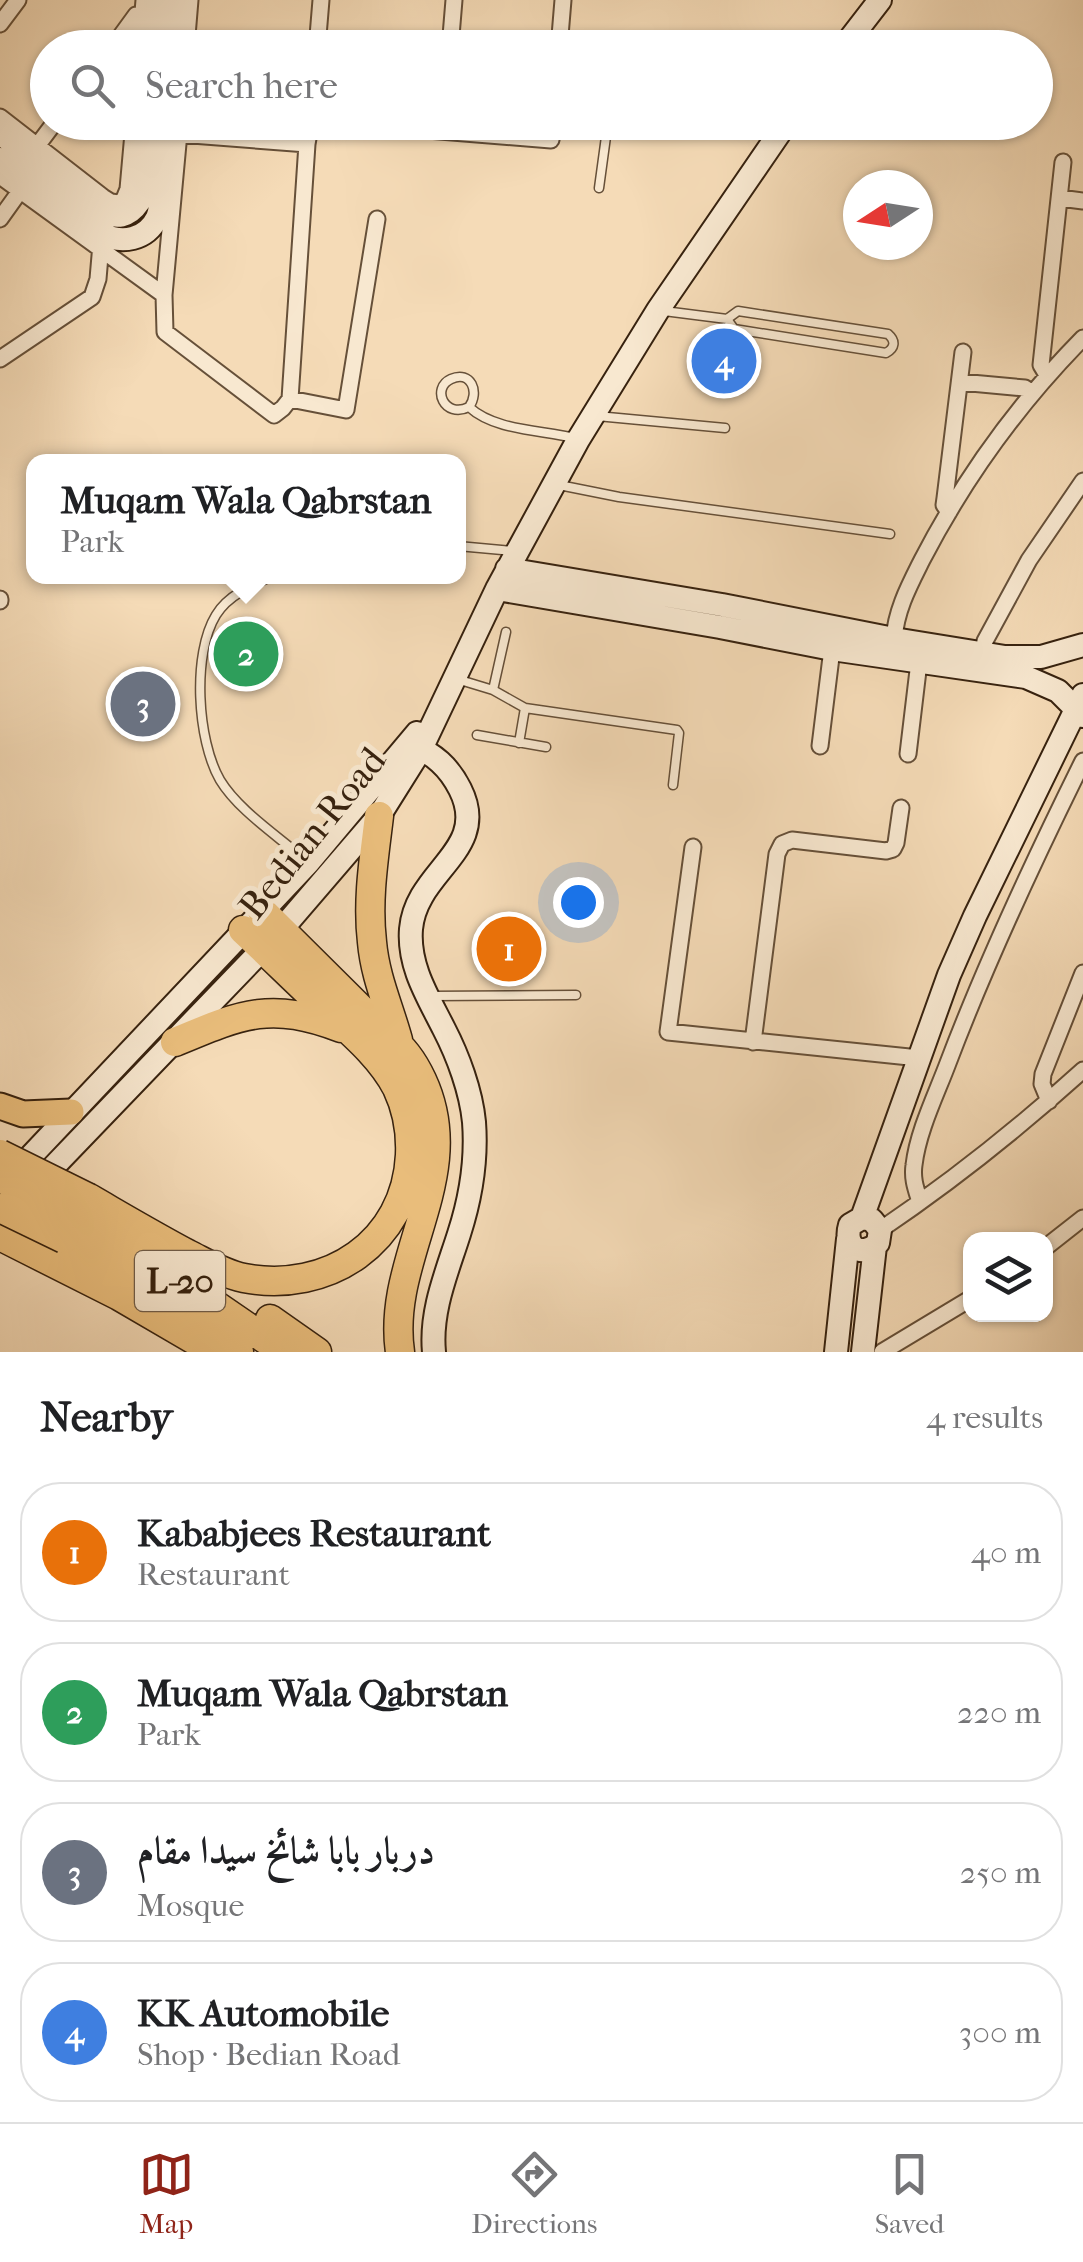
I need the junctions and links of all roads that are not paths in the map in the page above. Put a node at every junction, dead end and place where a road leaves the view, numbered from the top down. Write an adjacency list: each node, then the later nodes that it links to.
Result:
1 (18, 0): 9 (street)
2 (178, 0): 13 (street)
3 (190, 0): 14 (street)
4 (322, 0): 15 (street)
5 (454, 0): 16 (street)
6 (563, 0): 17 (street)
7 (880, 0): 18 (street)
8 (148, 5): 10 (street); 11 (street); 12 (street)
9 (0, 24)
10 (125, 30)
11 (143, 30)
12 (151, 30)
13 (176, 30)
14 (188, 30)
15 (319, 30)
16 (452, 30)
17 (561, 30)
18 (857, 30)
19 (0, 117): 21 (street)
20 (0, 134): 43 (street)
21 (30, 140)
22 (30, 140): 32 (street)
23 (42, 140): 32 (street)
24 (132, 140): 32 (street)
25 (145, 140): 43 (street)
26 (173, 140): 40 (street)
27 (278, 140): 31 (street)
28 (308, 140): 31 (street)
29 (606, 140): 36 (lane)
30 (773, 140): 45 (street, Bedian Road)
31 (307, 144): 53 (street)
32 (38, 146)
33 (0, 159): 43 (street)
34 (1063, 162): 38 (street)
35 (0, 176): 37 (street)
36 (599, 188)
37 (20, 191): 41 (street); 43 (street)
38 (1060, 198): 39 (street); 50 (street)
39 (1083, 201)
40 (166, 208): 43 (street); 44 (street)
41 (0, 219)
42 (377, 219): 53 (street)
43 (102, 232): 44 (street); 49 (street)
44 (164, 295): 53 (street)
45 (658, 310): 46 (lane); 55 (street, Bedian Road)
46 (728, 319): 46 (lane)
47 (1083, 338): 50 (street)
48 (963, 352): 51 (street)
49 (0, 360)
50 (1047, 375): 52 (street)
51 (960, 382): 52 (street); 60 (street)
52 (1032, 393): 60 (street)
53 (290, 399)
54 (469, 407): 54 (lane); 57 (lane)
55 (592, 416): 56 (lane); 57 (street, Bedian Road)
56 (725, 428)
57 (578, 440): 59 (street, Bedian Road)
58 (1083, 481): 69 (street)
59 (555, 485): 61 (lane); 63 (street, Bedian Road)
60 (948, 512): 66 (street)
61 (890, 534)
62 (466, 550): 63 (lane)
63 (507, 570): 67 (street); 71 (street, Bedian Road)
64 (258, 584): 88 (lane)
65 (506, 632): 72 (lane)
66 (894, 639): 67 (street); 69 (street)
67 (823, 640): 70 (street); 77 (street)
68 (1083, 645): 69 (street)
69 (997, 661): 70 (street); 74 (street)
70 (920, 662): 80 (street)
71 (456, 679): 72 (lane); 79 (street, Bedian Road)
72 (493, 690): 73 (lane)
73 (525, 708): 76 (lane); 83 (lane)
74 (1082, 711): 97 (street); 110 (street)
75 (477, 735): 76 (lane)
76 (519, 742): 78 (lane)
77 (820, 746)
78 (546, 747)
79 (410, 752): 82 (street); 84 (street); 85 (street, Bedian Road); 88 (street)
80 (908, 754)
81 (1083, 761): 105 (street)
82 (437, 775): 84 (street); 85 (street)
83 (673, 785)
84 (459, 787): 92 (street)
85 (387, 806): 89 (street, Bedian Road); 96 (highway)
86 (901, 808): 95 (street)
87 (694, 846): 95 (street)
88 (308, 862): 89 (street)
89 (262, 930): 93 (highway); 94 (street, Bedian Road); 96 (highway); 101 (street)
90 (1083, 973): 99 (street)
91 (576, 994): 92 (lane)
92 (426, 996): 120 (street)
93 (352, 1032): 94 (highway); 112 (highway)
94 (175, 1042): 108 (street, Bedian Road)
95 (753, 1042): 97 (street)
96 (400, 1044): 119 (highway)
97 (920, 1058): 110 (street)
98 (1083, 1070): 99 (street)
99 (1049, 1101): 105 (street)
100 (0, 1106): 101 (main road)
101 (72, 1112): 104 (street)
102 (0, 1154): 109 (highway, bridge)
103 (0, 1178): 109 (highway, L-20, bridge)
104 (0, 1188)
105 (920, 1202): 110 (street)
106 (0, 1208): 109 (highway, L-20, bridge)
107 (1083, 1218): 113 (street)
108 (0, 1223)
109 (70, 1228): 111 (highway); 112 (highway); 115 (highway); 116 (highway, L-20); 117 (highway, L-20)
110 (872, 1228): 121 (street); 122 (street)
111 (0, 1236)
112 (155, 1237): 118 (highway)
113 (1053, 1242)
114 (963, 1303): 123 (street)
115 (215, 1352)
116 (238, 1352)
117 (284, 1352)
118 (317, 1352)
119 (400, 1352)
120 (434, 1352)
121 (836, 1352)
122 (863, 1352)
123 (882, 1352)

